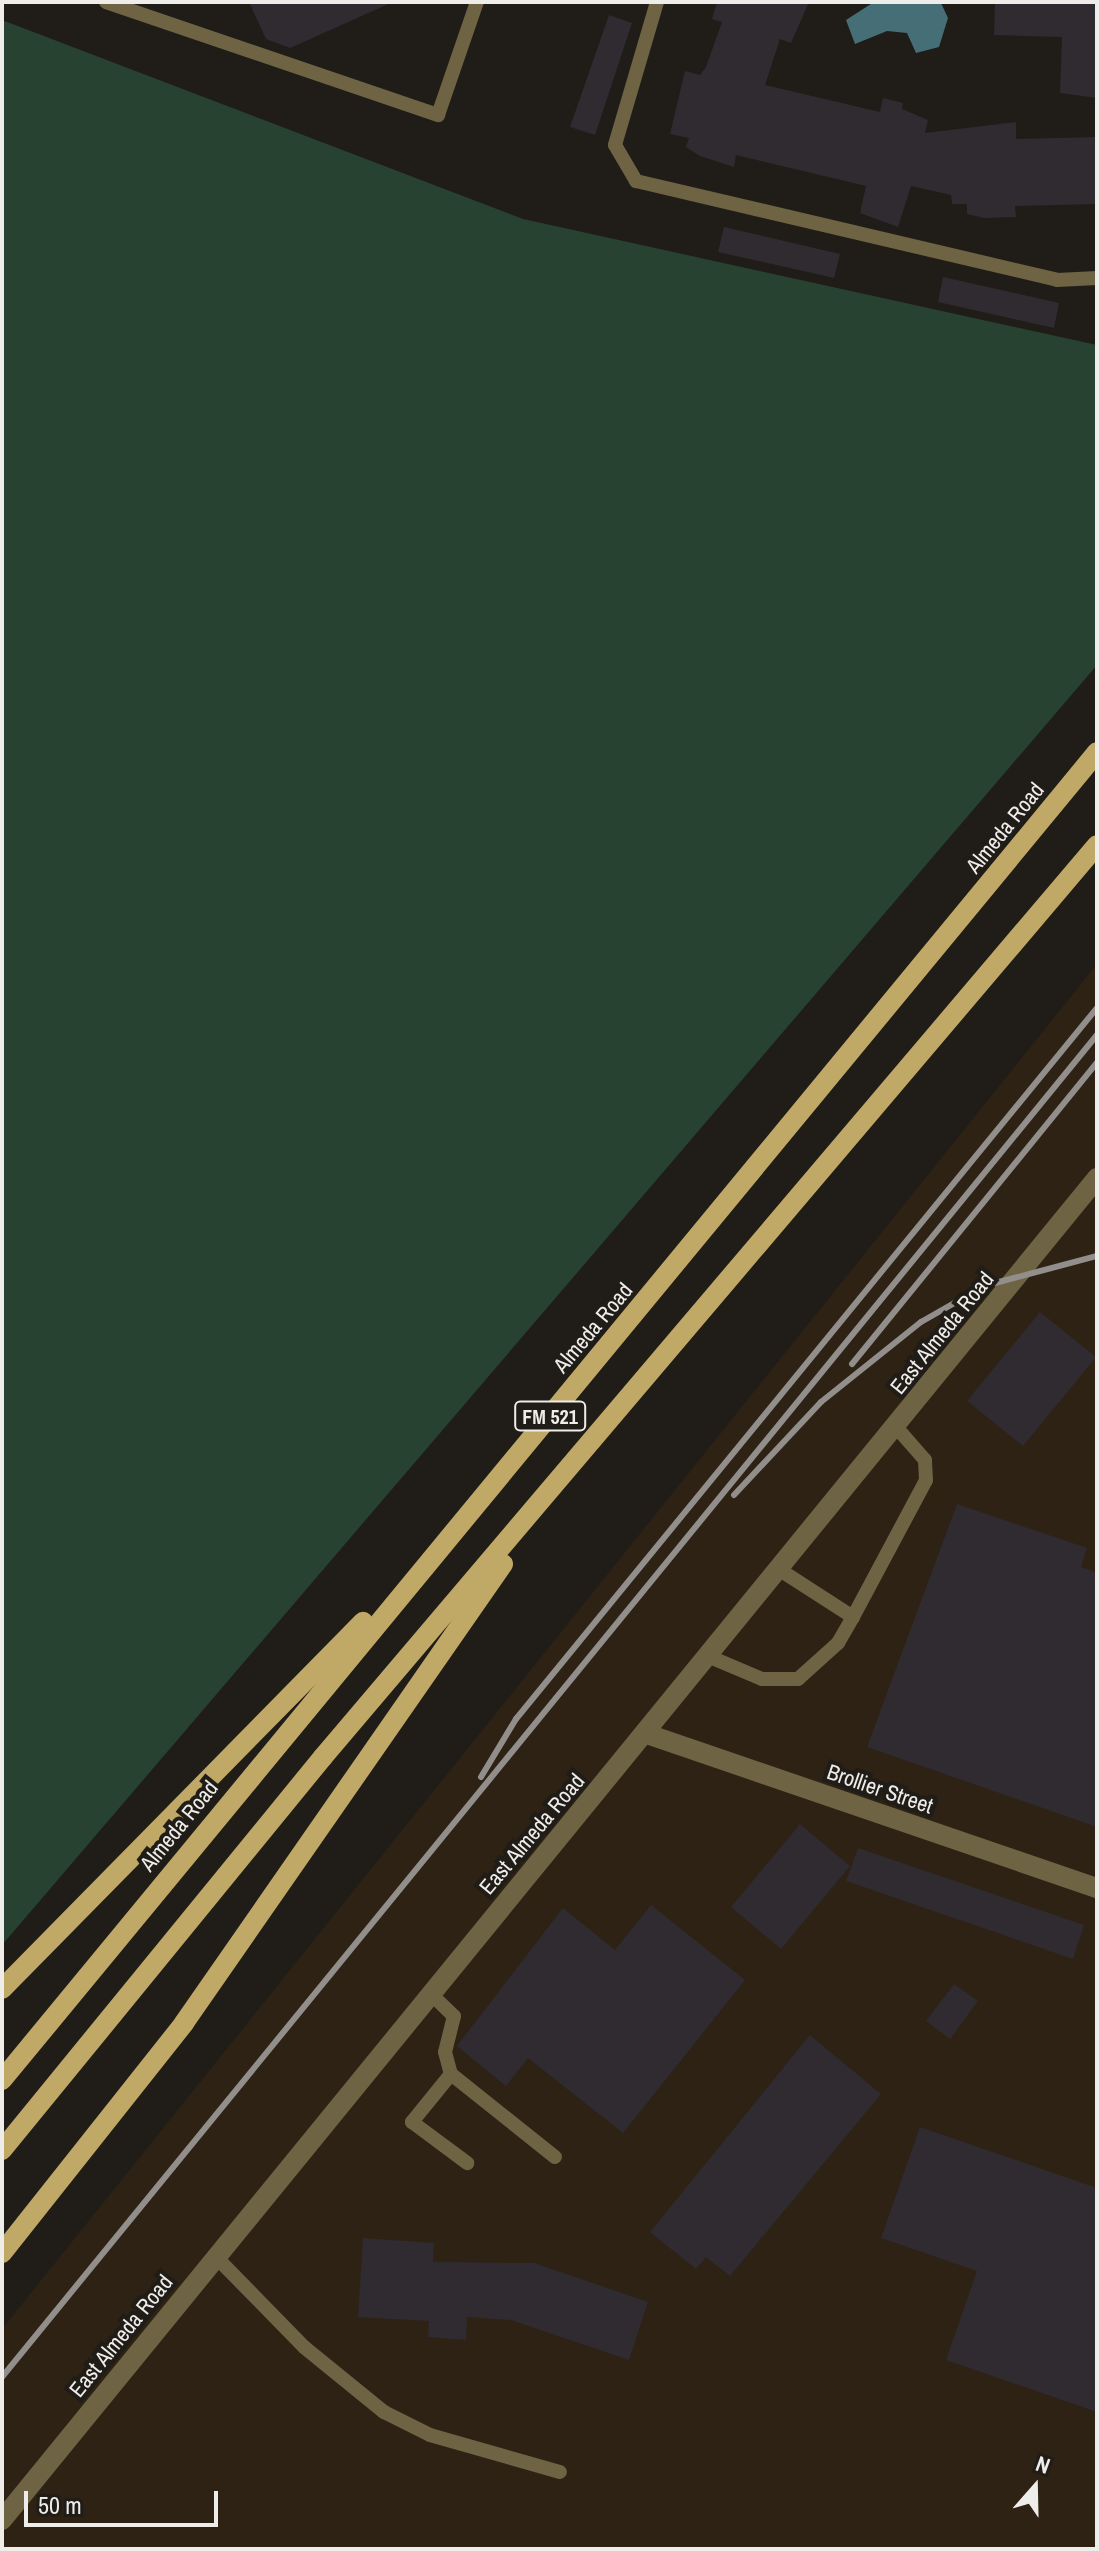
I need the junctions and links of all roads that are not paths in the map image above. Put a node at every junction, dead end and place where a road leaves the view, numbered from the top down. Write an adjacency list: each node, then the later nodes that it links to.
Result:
1 (106, 2): 2 (lane)
2 (477, 2)
3 (657, 2): 4 (lane)
4 (1097, 278)
5 (1097, 752): 10 (main road, Almeda Road / FM 521)
6 (1097, 845): 9 (main road, FM 521)
7 (1097, 1178): 8 (street, East Almeda Road)
8 (897, 1428): 11 (street, East Almeda Road); 12 (lane)
9 (546, 1498): 20 (main road, FM 521); 23 (main road)
10 (440, 1546): 16 (main road); 19 (main road, Almeda Road / FM 521)
11 (780, 1570): 12 (lane); 13 (street, East Almeda Road)
12 (853, 1617): 13 (lane)
13 (710, 1657): 14 (street, East Almeda Road)
14 (647, 1734): 15 (street, Brollier Street); 17 (street, East Almeda Road)
15 (1097, 1888)
16 (2, 1989)
17 (431, 1994): 18 (lane); 24 (street, East Almeda Road)
18 (451, 2074): 21 (lane); 22 (lane)
19 (2, 2080)
20 (2, 2150)
21 (555, 2157)
22 (467, 2163)
23 (2, 2253)
24 (216, 2257): 25 (lane); 26 (street, East Almeda Road)
25 (560, 2472)
26 (2, 2520)

